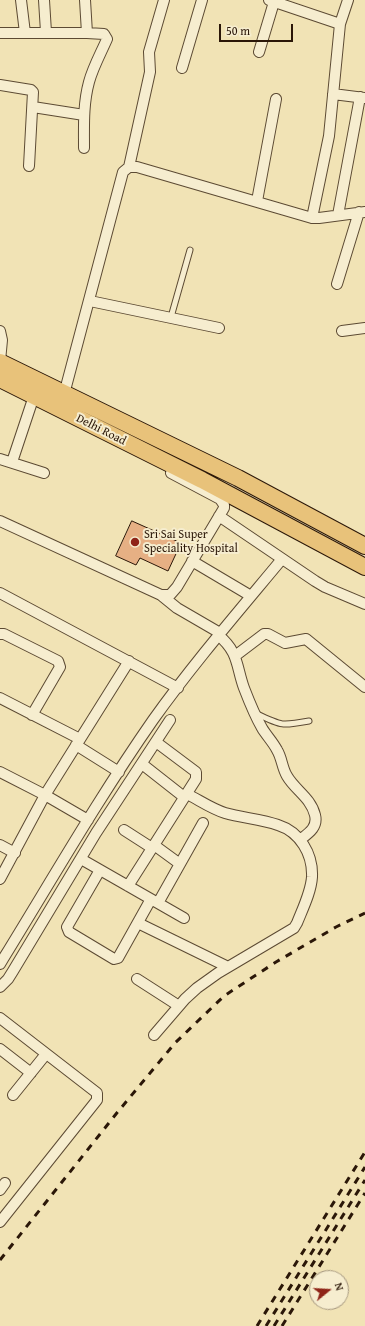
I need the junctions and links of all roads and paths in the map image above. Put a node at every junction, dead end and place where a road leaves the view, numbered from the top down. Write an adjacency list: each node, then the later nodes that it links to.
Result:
1 (21, 0): 10 (street)
2 (44, 0): 9 (street)
3 (85, 0): 11 (street)
4 (164, 0): 23 (street)
5 (202, 0): 14 (street)
6 (348, 0): 8 (street)
7 (271, 1): 8 (street); 13 (street)
8 (340, 24): 16 (street)
9 (46, 32): 10 (street); 11 (street)
10 (25, 33): 12 (street)
11 (87, 33): 20 (street)
12 (0, 34)
13 (259, 52)
14 (182, 68)
15 (0, 85): 19 (street)
16 (333, 94): 17 (street); 27 (street)
17 (362, 97): 26 (street)
18 (276, 99): 24 (street)
19 (33, 107): 20 (street); 22 (street)
20 (84, 115): 21 (street)
21 (84, 148)
22 (29, 166)
23 (129, 167): 24 (street); 30 (street)
24 (257, 201): 27 (street)
25 (362, 212): 26 (street); 29 (street)
26 (338, 215): 27 (street)
27 (312, 218)
28 (190, 250): 31 (lane)
29 (337, 284)
30 (90, 301): 31 (street); 39 (street)
31 (170, 317): 32 (street)
32 (219, 328)
33 (365, 328): 35 (street)
34 (0, 331): 36 (street)
35 (342, 331)
36 (0, 361): 38 (main road)
37 (0, 379): 40 (main road, Delhi Road)
38 (39, 381): 39 (main road); 40 (street)
39 (64, 393): 41 (street); 42 (main road)
40 (34, 396): 41 (main road, Delhi Road); 45 (street)
41 (60, 410): 43 (main road, Delhi Road)
42 (152, 436): 43 (street); 49 (main road)
43 (145, 452): 47 (street); 52 (main road, Delhi Road)
44 (0, 459): 45 (street)
45 (12, 462): 46 (street)
46 (44, 473)
47 (219, 516): 50 (street); 51 (street)
48 (0, 521): 54 (street)
49 (365, 546)
50 (282, 559): 55 (street); 56 (street)
51 (192, 561): 54 (street); 55 (street)
52 (365, 567)
53 (0, 593): 60 (street)
54 (161, 595): 58 (street)
55 (251, 596): 58 (street)
56 (365, 604)
57 (0, 634): 65 (street)
58 (222, 637): 59 (street); 62 (street)
59 (235, 656): 61 (street); 64 (street)
60 (129, 661): 62 (street); 68 (street)
61 (365, 687)
62 (178, 688): 72 (street)
63 (0, 698): 65 (street)
64 (255, 713): 67 (lane); 78 (street)
65 (32, 714): 68 (street)
66 (170, 720): 69 (street)
67 (309, 721)
68 (78, 742): 72 (street); 73 (street)
69 (156, 742): 70 (street); 74 (street)
70 (142, 764): 74 (street); 75 (street)
71 (0, 772): 73 (street)
72 (119, 772): 75 (street)
73 (45, 795): 75 (street); 81 (street)
74 (185, 796): 78 (street); 80 (street)
75 (95, 818): 82 (street); 90 (street)
76 (203, 823): 83 (street)
77 (124, 830): 80 (street)
78 (300, 839): 91 (street)
79 (0, 845): 81 (street)
80 (153, 847): 83 (street); 86 (street)
81 (15, 853): 85 (street)
82 (81, 858): 84 (street); 93 (street)
83 (180, 864): 87 (street)
84 (100, 870): 86 (street); 89 (street)
85 (0, 880)
86 (128, 886): 87 (street)
87 (155, 901): 88 (street); 89 (street)
88 (184, 918)
89 (138, 923): 91 (street)
90 (0, 964)
91 (228, 967): 94 (street)
92 (137, 979): 94 (street)
93 (0, 987)
94 (179, 1006): 96 (street)
95 (0, 1018): 98 (street)
96 (154, 1035)
97 (0, 1049): 99 (street)
98 (46, 1054): 99 (street); 101 (street)
99 (31, 1073): 100 (street)
100 (13, 1095)
101 (0, 1221)

